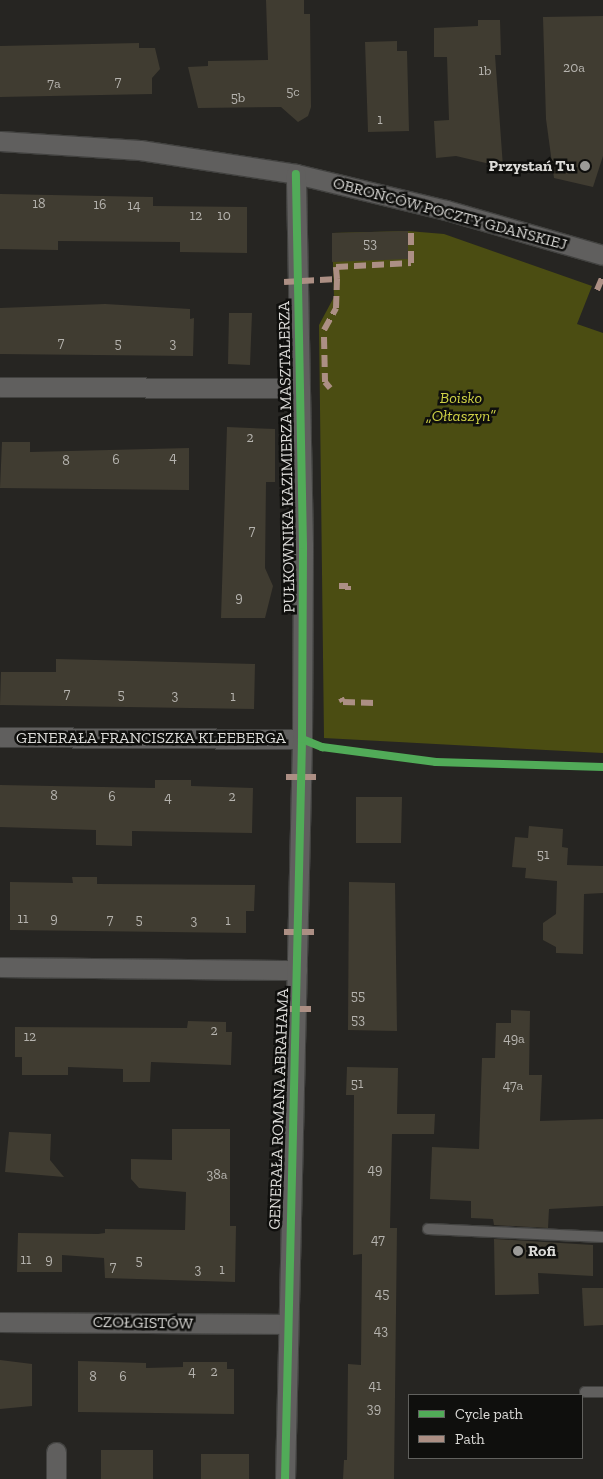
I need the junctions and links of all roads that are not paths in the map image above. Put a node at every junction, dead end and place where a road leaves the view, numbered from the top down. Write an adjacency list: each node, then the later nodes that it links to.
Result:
1 (0, 141): 2 (street, OBROŃCÓW POCZTY GDAŃSKIEJ)
2 (296, 174): 3 (street, OBROŃCÓW POCZTY GDAŃSKIEJ); 5 (street, PUŁKOWNIKA KAZIMIERZA MASZTALERZA)
3 (603, 255)
4 (0, 387): 5 (street)
5 (300, 388): 7 (street, PUŁKOWNIKA KAZIMIERZA MASZTALERZA)
6 (0, 737): 7 (street, GENERAŁA FRANCISZKA KLEEBERGA)
7 (302, 739): 9 (street, GENERAŁA ROMANA ABRAHAMA)
8 (0, 967): 9 (street)
9 (297, 970): 13 (street, GENERAŁA ROMANA ABRAHAMA)
10 (428, 1229): 11 (lane)
11 (603, 1237)
12 (0, 1322): 13 (street, CZOŁGISTÓW)
13 (286, 1324): 18 (street, GENERAŁA ROMANA ABRAHAMA)
14 (585, 1392): 15 (lane)
15 (603, 1392)
16 (56, 1452): 17 (street)
17 (56, 1479)
18 (285, 1479)

